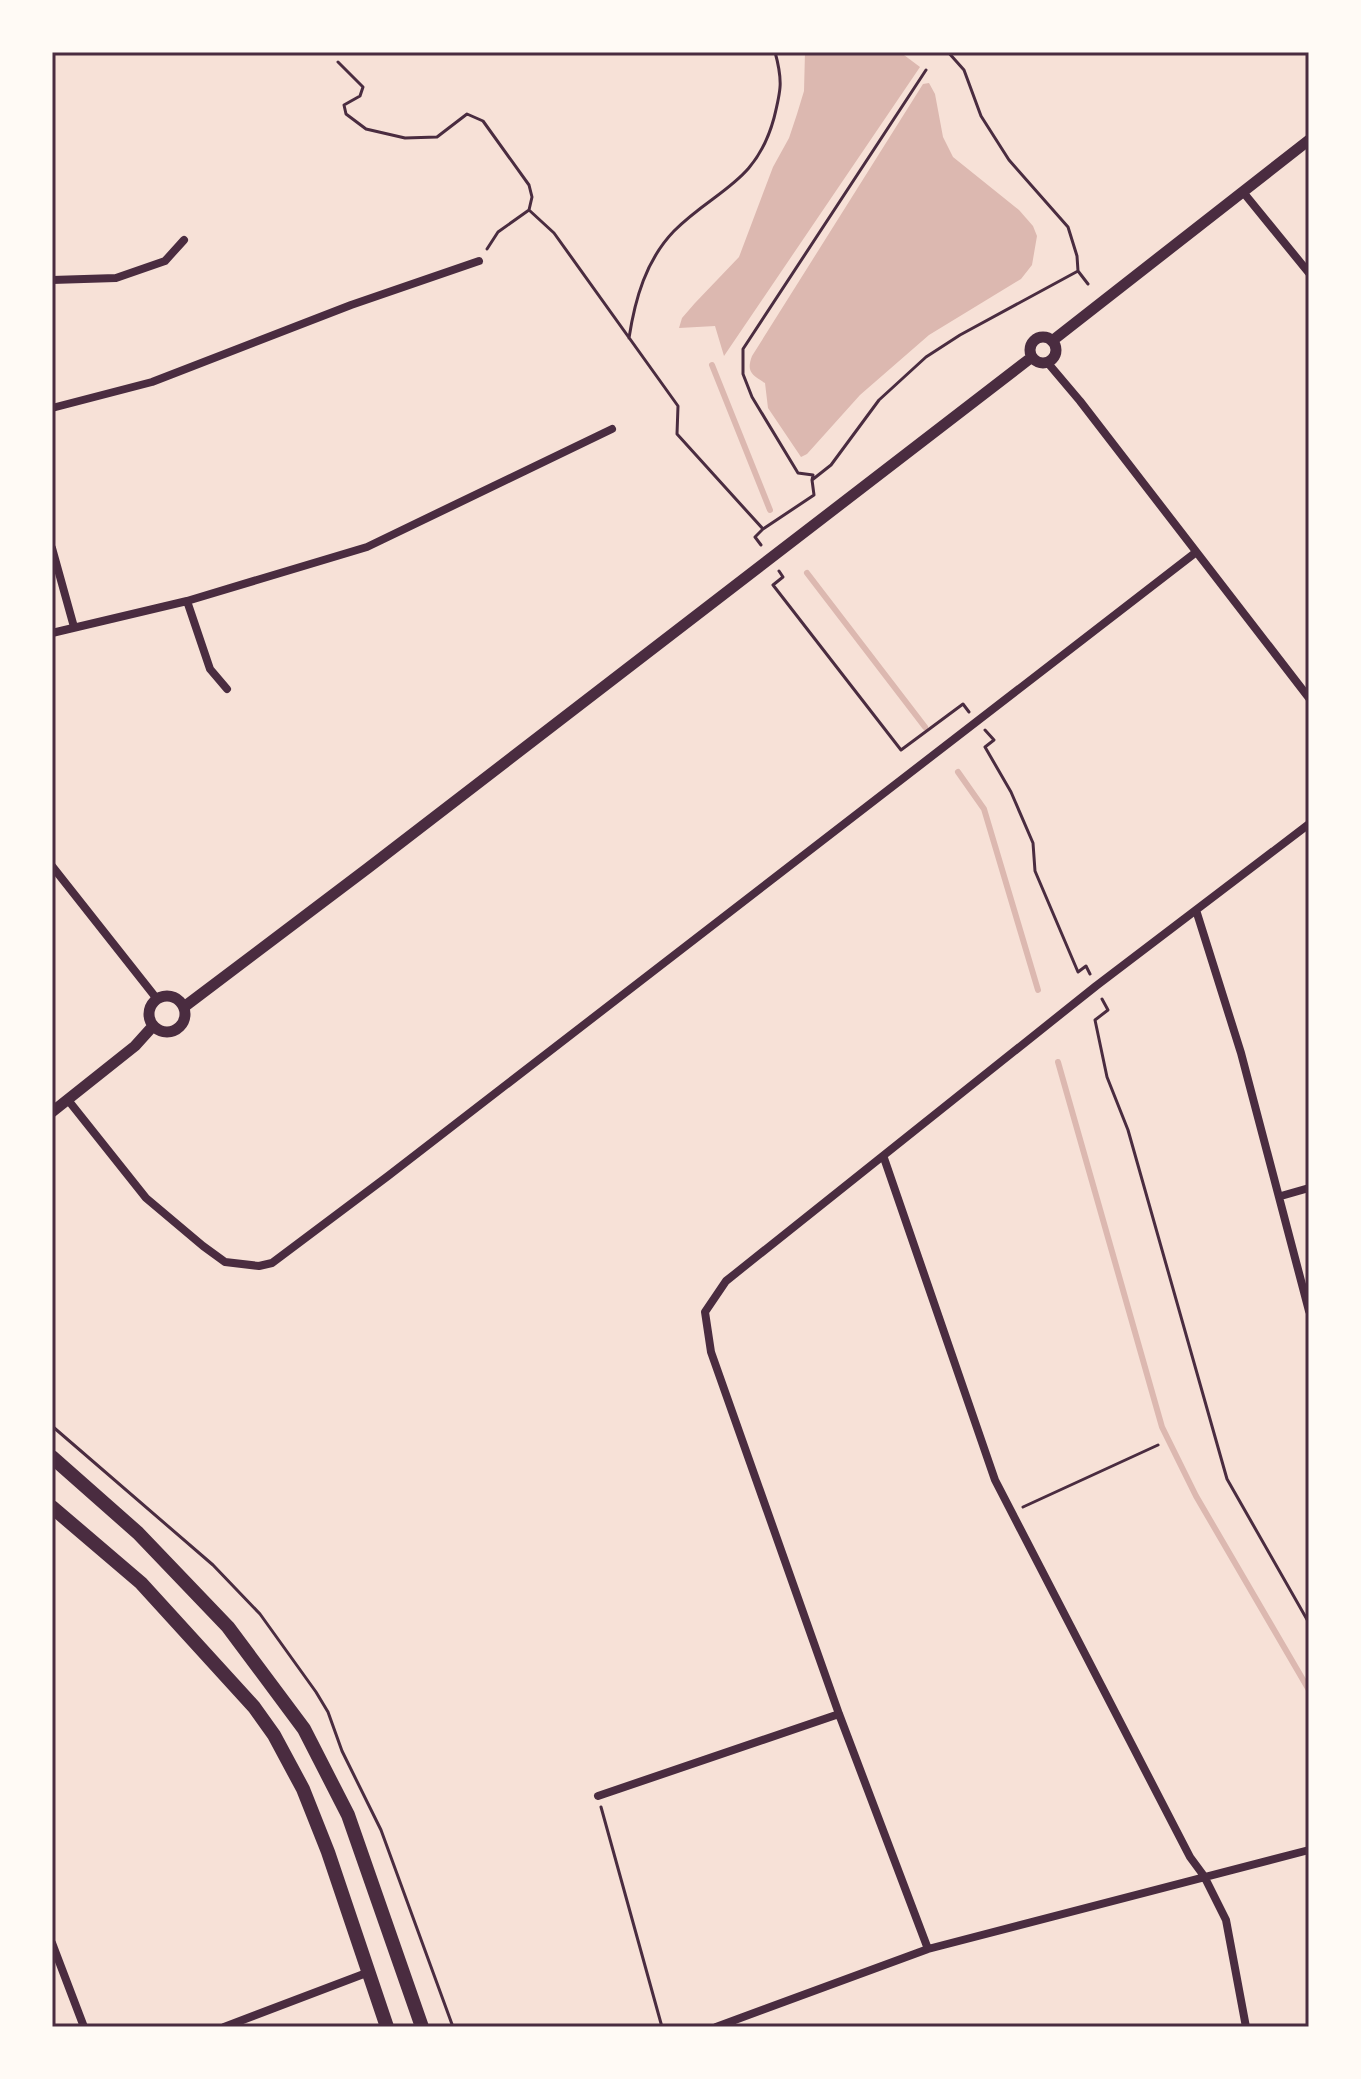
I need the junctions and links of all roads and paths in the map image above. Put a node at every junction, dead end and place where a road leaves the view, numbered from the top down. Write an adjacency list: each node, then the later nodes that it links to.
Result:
1 (775, 52): 14 (path)
2 (948, 52): 10 (path)
3 (338, 62): 7 (path)
4 (926, 70): 20 (path)
5 (1309, 140): 6 (street)
6 (1243, 192): 11 (street); 15 (street)
7 (529, 210): 9 (path); 14 (path)
8 (184, 240): 12 (street)
9 (479, 261): 18 (street)
10 (1078, 271): 13 (path); 20 (path)
11 (1309, 273)
12 (52, 280)
13 (1088, 284)
14 (629, 338): 21 (path)
15 (1052, 341): 16 (street); 17 (street)
16 (1032, 357): 17 (street); 38 (street)
17 (1047, 362): 24 (street)
18 (52, 408)
19 (612, 429): 26 (street)
20 (812, 480): 21 (path)
21 (763, 529): 22 (path)
22 (755, 537)
23 (52, 548): 27 (street)
24 (1195, 553): 30 (street); 41 (street)
25 (783, 577): 31 (path)
26 (187, 601): 27 (street); 29 (street)
27 (74, 627): 28 (street)
28 (52, 633)
29 (227, 689)
30 (1309, 698)
31 (963, 704)
32 (994, 740): 36 (path)
33 (1309, 824): 35 (street)
34 (52, 866): 37 (street)
35 (1196, 910): 43 (street); 45 (street)
36 (1086, 966)
37 (157, 999): 38 (street); 40 (street)
38 (184, 1007): 40 (street)
39 (1108, 1010): 51 (path)
40 (153, 1026): 41 (street)
41 (68, 1100): 42 (street)
42 (52, 1112)
43 (884, 1158): 50 (street); 52 (street)
44 (1309, 1188): 45 (street)
45 (1281, 1196): 46 (street)
46 (1309, 1311)
47 (1158, 1445): 50 (path)
48 (52, 1457): 62 (main road)
49 (52, 1507): 58 (main road)
50 (1012, 1512): 55 (street)
51 (1309, 1623)
52 (839, 1714): 53 (street); 57 (street)
53 (598, 1796): 63 (path)
54 (1309, 1850): 55 (street)
55 (1204, 1876): 57 (street); 65 (street)
56 (52, 1943): 59 (street)
57 (928, 1949): 64 (street)
58 (369, 1972): 60 (street); 61 (main road)
59 (84, 2027)
60 (224, 2027)
61 (387, 2027)
62 (422, 2027)
63 (662, 2027)
64 (716, 2027)
65 (1246, 2027)

